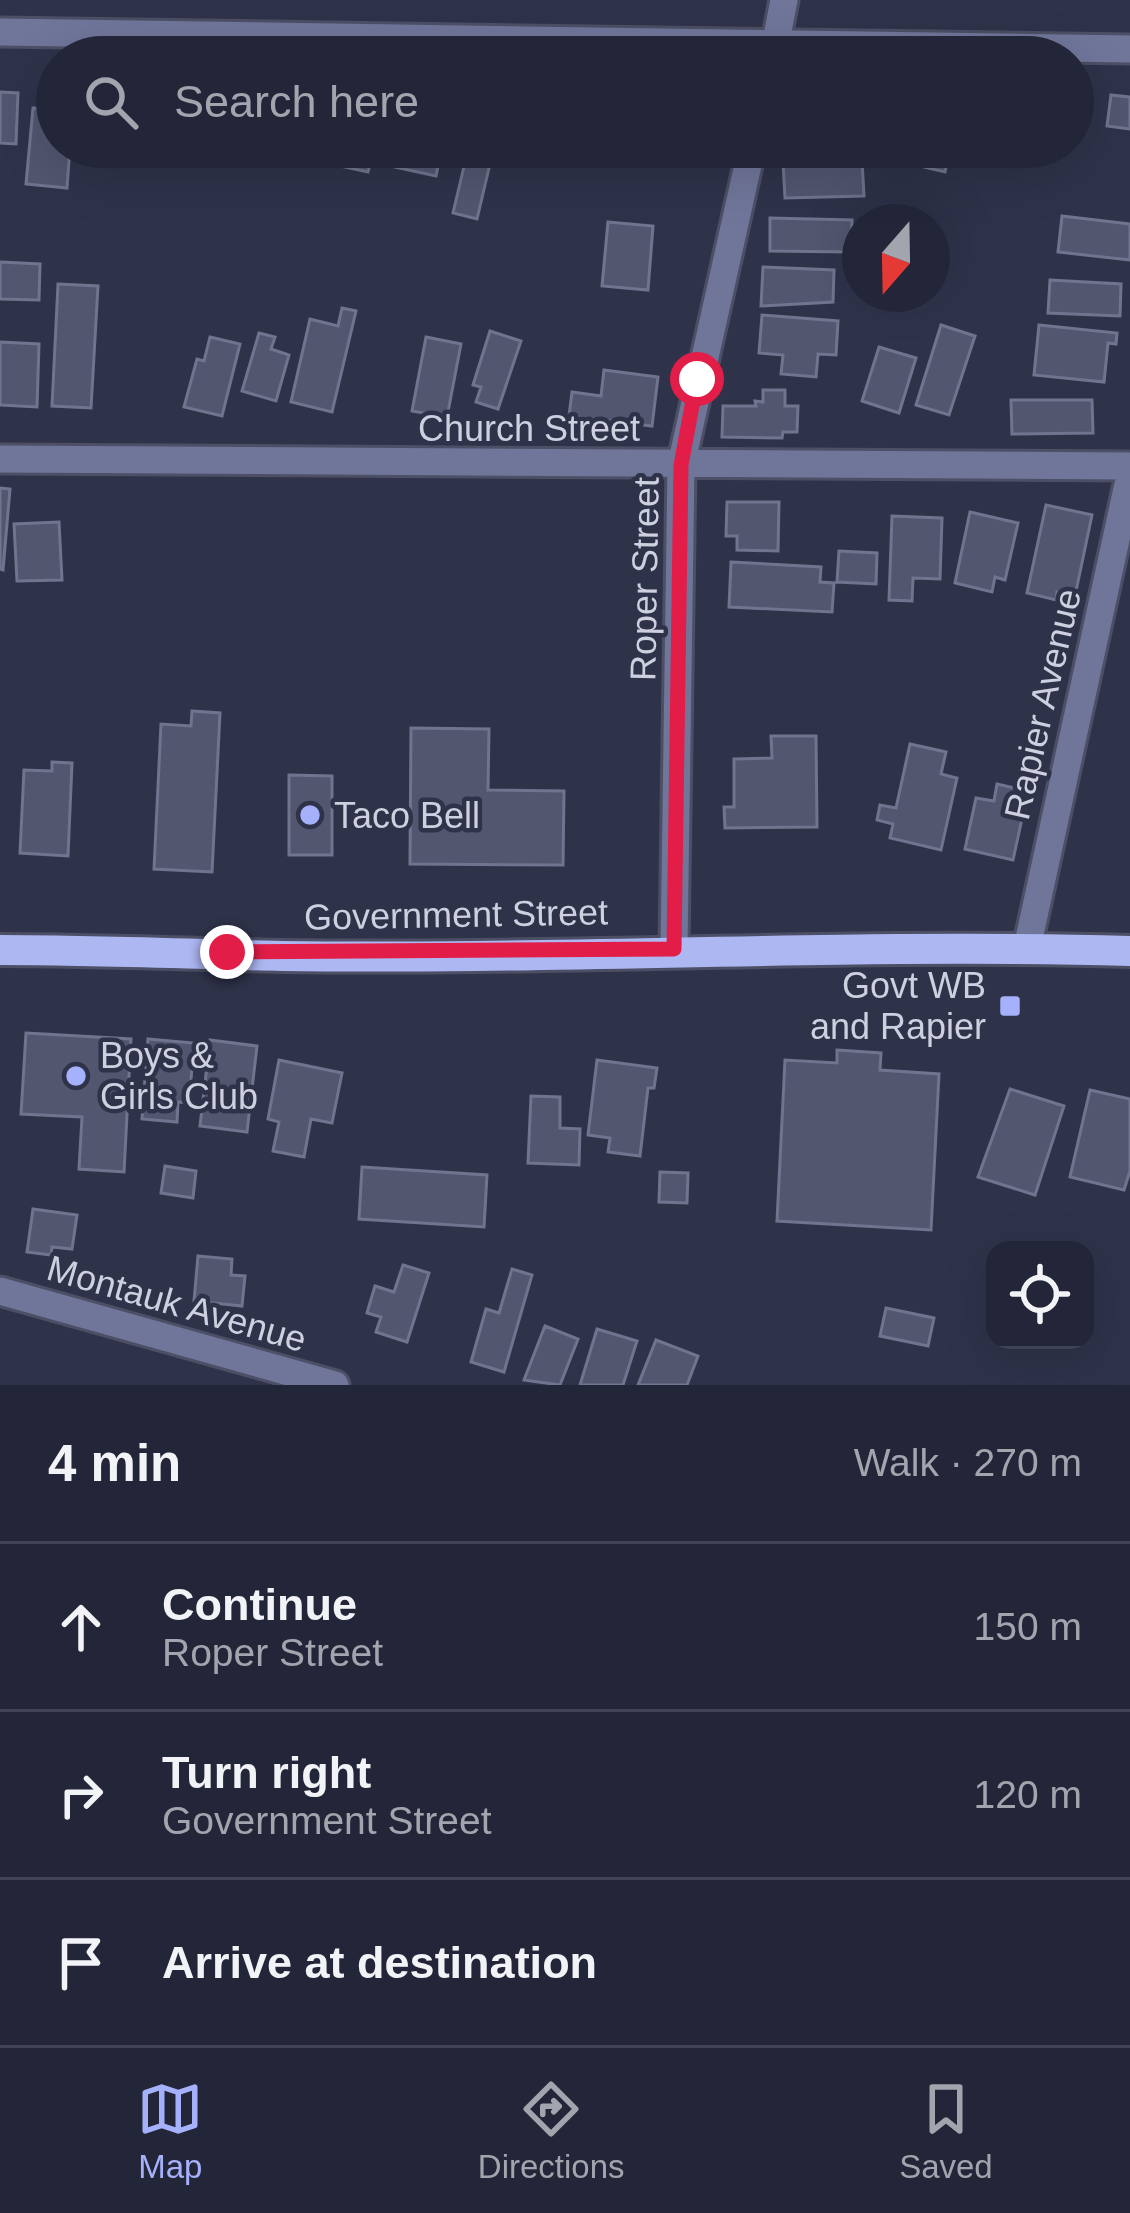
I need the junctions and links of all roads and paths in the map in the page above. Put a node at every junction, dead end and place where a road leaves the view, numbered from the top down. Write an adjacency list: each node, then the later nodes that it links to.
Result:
1 (784, 0): 4 (street)
2 (0, 32): 3 (street)
3 (163, 36)
4 (777, 36)
5 (1094, 50): 6 (street)
6 (1130, 50)
7 (747, 168): 9 (street, Roper Street)
8 (0, 459): 9 (street, Church Street)
9 (681, 465): 10 (street, Church Street); 13 (street, Roper Street)
10 (1130, 466)
11 (1130, 475): 12 (street, Rapier Avenue)
12 (1027, 948): 13 (main road, Government Street); 15 (main road, Government Street)
13 (674, 949): 14 (main road, Government Street)
14 (0, 950)
15 (1130, 951)
16 (0, 1291): 17 (street, Montauk Avenue)
17 (335, 1385)

